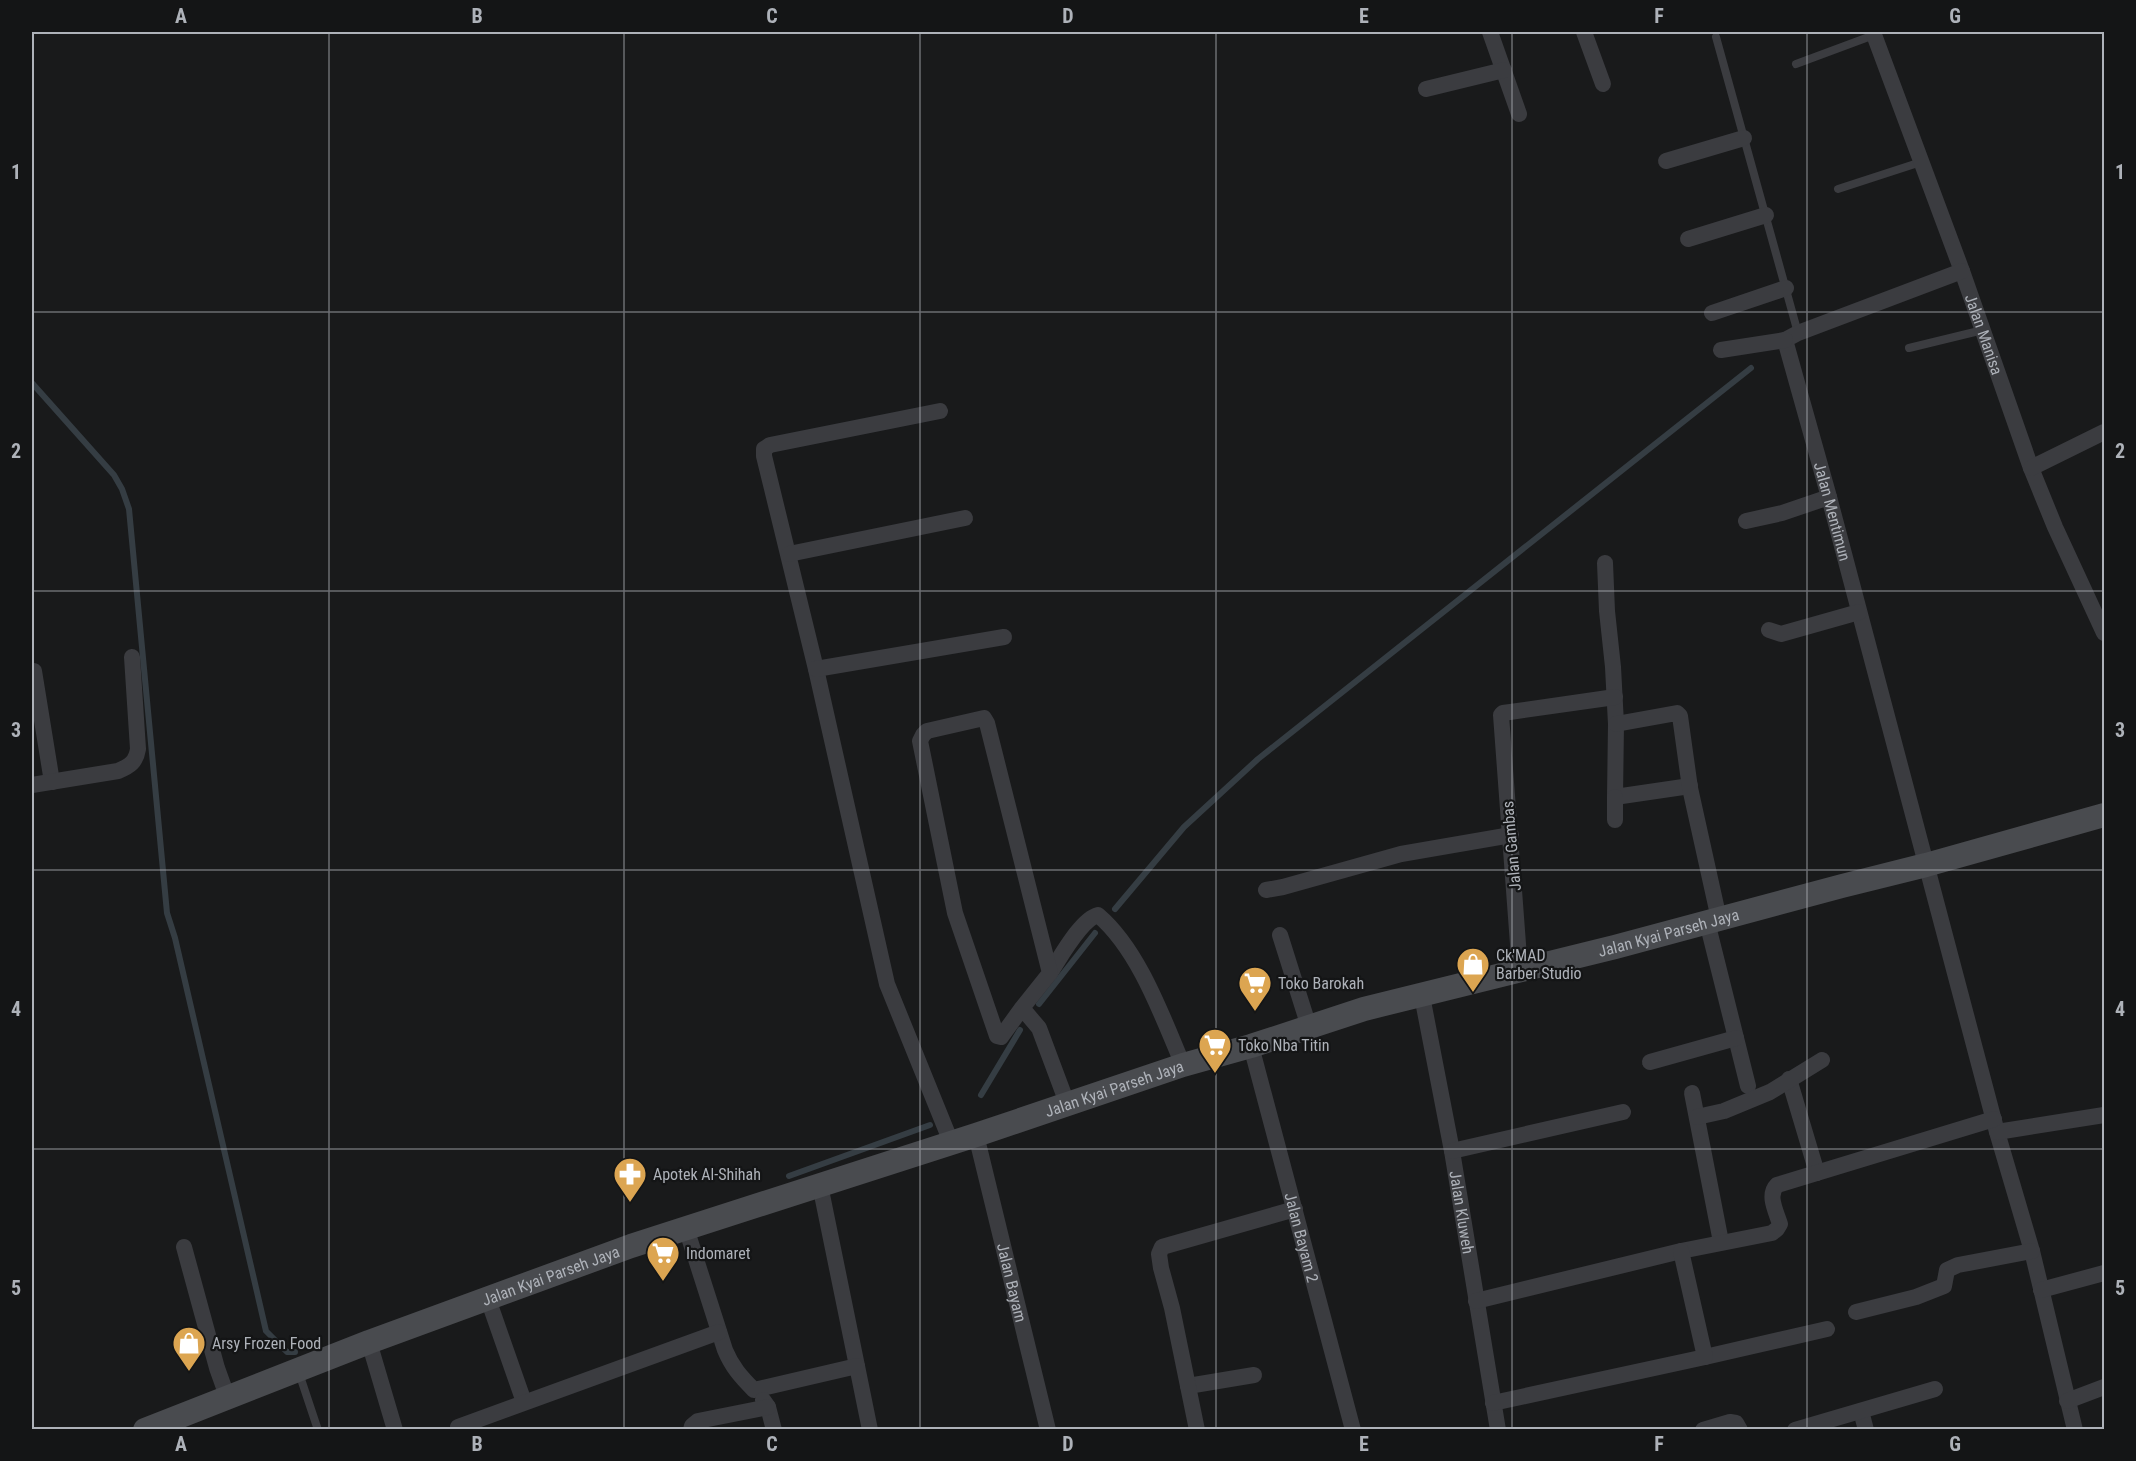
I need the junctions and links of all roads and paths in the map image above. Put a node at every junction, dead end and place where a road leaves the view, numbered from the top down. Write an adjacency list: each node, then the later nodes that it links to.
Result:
1 (1490, 32): 6 (street)
2 (1584, 32): 7 (street)
3 (1873, 33): 5 (lane); 12 (street, Jalan Manisa)
4 (1716, 37): 10 (lane)
5 (1796, 64)
6 (1504, 70): 8 (street); 9 (street)
7 (1604, 84)
8 (1426, 89)
9 (1519, 114)
10 (1744, 138): 11 (street); 14 (lane)
11 (1666, 161)
12 (1921, 162): 13 (lane); 16 (street, Jalan Manisa)
13 (1838, 189)
14 (1766, 215): 15 (street); 17 (lane)
15 (1688, 238)
16 (1962, 271): 19 (street, Jalan Manisa); 20 (street)
17 (1786, 288): 18 (street); 20 (lane)
18 (1712, 313)
19 (1983, 330): 21 (lane); 25 (street, Jalan Manisa)
20 (1791, 337): 22 (street); 26 (street, Jalan Mentimun)
21 (1909, 348)
22 (1721, 350)
23 (940, 411): 29 (street)
24 (2104, 432): 25 (street)
25 (2031, 468): 33 (street, Jalan Manisa)
26 (1829, 497): 28 (street); 31 (street, Jalan Mentimun)
27 (964, 518): 29 (street)
28 (1746, 521)
29 (789, 554): 36 (street)
30 (1605, 564): 38 (street)
31 (1859, 612): 32 (street); 47 (street, Jalan Mentimun)
32 (1768, 630)
33 (2104, 633)
34 (1004, 637): 36 (street)
35 (132, 657): 40 (street)
36 (816, 669): 70 (street)
37 (34, 671): 40 (street)
38 (1614, 697): 39 (street); 46 (street, Jalan Gambas)
39 (1616, 724): 42 (street); 43 (street)
40 (52, 782): 41 (street)
41 (32, 785)
42 (1690, 786): 43 (street); 49 (street)
43 (1615, 797): 45 (street)
44 (2104, 815): 47 (main road, Jalan Kyai Parseh Jaya)
45 (1615, 820)
46 (1511, 835): 48 (street); 51 (street, Jalan Gambas)
47 (1926, 865): 49 (main road, Jalan Kyai Parseh Jaya); 68 (street, Jalan Mentimun)
48 (1266, 890)
49 (1713, 920): 51 (main road, Jalan Kyai Parseh Jaya); 56 (street)
50 (1280, 935): 55 (street)
51 (1520, 971): 53 (main road, Jalan Kyai Parseh Jaya)
52 (1050, 973): 54 (street); 54 (street); 60 (street)
53 (1422, 996): 55 (main road, Jalan Kyai Parseh Jaya); 71 (street, Jalan Kluweh)
54 (1022, 1008): 64 (street)
55 (1309, 1027): 57 (main road, Jalan Kyai Parseh Jaya)
56 (1736, 1038): 59 (street); 62 (street)
57 (1251, 1046): 60 (main road, Jalan Kyai Parseh Jaya); 74 (street, Jalan Bayam 2)
58 (1822, 1060): 61 (street)
59 (1650, 1062)
60 (1183, 1065): 64 (main road, Jalan Kyai Parseh Jaya)
61 (1789, 1079): 67 (street); 72 (street)
62 (1748, 1086)
63 (1692, 1093): 67 (street)
64 (1067, 1103): 69 (main road, Jalan Kyai Parseh Jaya)
65 (1623, 1112): 71 (street)
66 (2104, 1115): 68 (street)
67 (1697, 1117): 76 (street)
68 (1996, 1126): 72 (street); 79 (street, Jalan Mentimun)
69 (976, 1135): 70 (main road, Jalan Kyai Parseh Jaya); 109 (street, Jalan Bayam)
70 (951, 1142): 73 (main road, Jalan Kyai Parseh Jaya)
71 (1452, 1151): 83 (street, Jalan Kluweh)
72 (1817, 1173): 76 (street)
73 (820, 1185): 75 (main road, Jalan Kyai Parseh Jaya); 89 (street)
74 (1295, 1209): 92 (street); 111 (street, Jalan Bayam 2)
75 (686, 1228): 82 (main road, Jalan Kyai Parseh Jaya); 86 (street)
76 (1721, 1242): 78 (street)
77 (184, 1247): 96 (street)
78 (1681, 1251): 83 (street); 88 (street)
79 (2032, 1251): 81 (street, Jalan Mentimun); 84 (street)
80 (2104, 1273): 81 (street)
81 (2041, 1290): 97 (street, Jalan Mentimun)
82 (488, 1299): 87 (main road, Jalan Kyai Parseh Jaya); 98 (street)
83 (1476, 1301): 99 (street, Jalan Kluweh)
84 (1856, 1312)
85 (1827, 1329): 88 (street)
86 (719, 1332): 95 (street); 98 (street)
87 (369, 1342): 90 (main road, Jalan Kyai Parseh Jaya); 105 (street)
88 (1705, 1357): 99 (street)
89 (857, 1366): 95 (street); 108 (street)
90 (297, 1369): 96 (main road, Jalan Kyai Parseh Jaya); 104 (lane)
91 (1254, 1375): 92 (street)
92 (1188, 1386): 110 (street)
93 (2104, 1387): 97 (street)
94 (1935, 1389): 101 (street)
95 (754, 1390): 100 (street)
96 (227, 1396): 103 (main road, Jalan Kyai Parseh Jaya)
97 (2067, 1401): 117 (street, Jalan Mentimun)
98 (524, 1402): 102 (street)
99 (1493, 1403): 112 (street, Jalan Kluweh)
100 (768, 1407): 106 (street); 107 (street)
101 (1861, 1411): 115 (street); 116 (street)
102 (458, 1427)
103 (145, 1430)
104 (318, 1430)
105 (395, 1430)
106 (691, 1430)
107 (774, 1430)
108 (870, 1430)
109 (1048, 1430)
110 (1197, 1430)
111 (1353, 1430)
112 (1498, 1430)
113 (1703, 1430): 114 (street)
114 (1740, 1430)
115 (1795, 1430)
116 (1866, 1430)
117 (2075, 1430)

